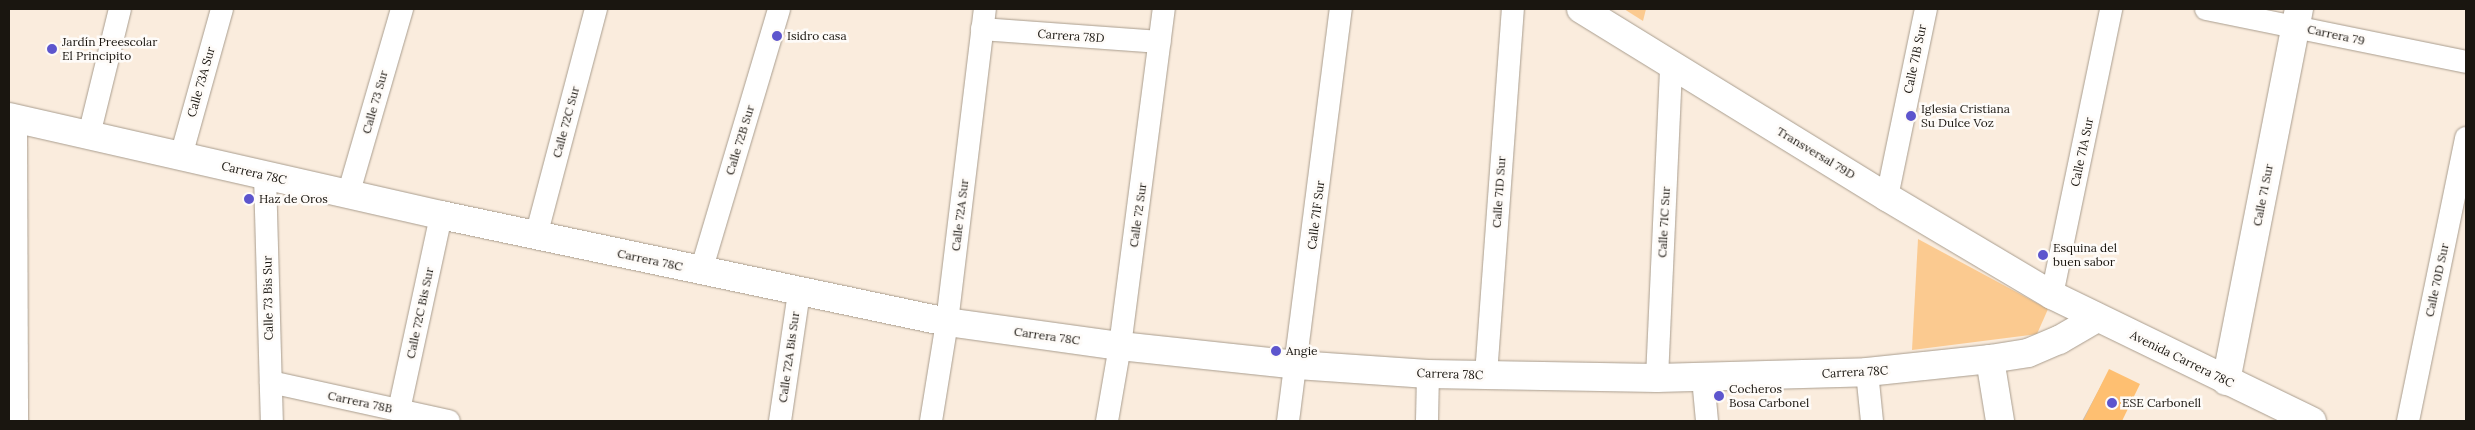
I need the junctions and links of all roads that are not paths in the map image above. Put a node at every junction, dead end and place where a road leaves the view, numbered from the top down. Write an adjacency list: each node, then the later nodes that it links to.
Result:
1 (120, 9): 19 (street)
2 (222, 9): 21 (street, Calle 73A Sur)
3 (402, 9): 23 (street, Calle 73 Sur)
4 (596, 9): 26 (street, Calle 72C Sur)
5 (779, 9): 28 (street, Calle 72B Sur)
6 (1164, 9): 15 (street, Calle 72 Sur)
7 (1341, 9): 35 (street, Calle 71F Sur)
8 (1513, 9): 38 (street, Calle 71D Sur)
9 (1581, 9): 17 (street, Transversal 79D)
10 (1926, 9): 24 (street, Calle 71B Sur)
11 (2111, 9): 30 (street, Calle 71A Sur)
12 (2206, 9): 13 (street, Carrera 79)
13 (2298, 18): 16 (street, Carrera 79); 41 (street, Calle 71 Sur)
14 (984, 19): 15 (street, Carrera 78D); 32 (street, Calle 72A Sur)
15 (1160, 42): 33 (street, Calle 72 Sur)
16 (2466, 62)
17 (1670, 65): 24 (street, Transversal 79D); 39 (street, Calle 71C Sur)
18 (13, 118): 19 (street, Carrera 78C); 27 (street)
19 (89, 136): 21 (street, Carrera 78C)
20 (2466, 138): 56 (street, Calle 70D Sur)
21 (180, 156): 22 (street, Carrera 78C)
22 (265, 176): 23 (street, Carrera 78C); 42 (street, Calle 73 Bis Sur)
23 (348, 195): 25 (street, Carrera 78C)
24 (1887, 197): 30 (street, Transversal 79D)
25 (441, 215): 26 (street, Carrera 78C); 43 (street, Calle 72C Bis Sur)
26 (536, 236): 28 (street, Carrera 78C)
27 (13, 250): 44 (street)
28 (701, 271): 29 (street, Carrera 78C)
29 (799, 292): 32 (street, Carrera 78C); 47 (street, Calle 72A Bis Sur)
30 (2052, 295): 31 (street, Avenida Carrera 78C)
31 (2097, 318): 34 (street, Carrera 78C); 41 (street, Avenida Carrera 78C)
32 (947, 322): 33 (street, Carrera 78C); 48 (street, Calle 72A Sur)
33 (1120, 346): 35 (street, Carrera 78C); 49 (street, Calle 72 Sur)
34 (1990, 359): 36 (street, Carrera 78C); 54 (street)
35 (1297, 365): 37 (street, Carrera 78C); 50 (street, Calle 71F Sur)
36 (1867, 372): 40 (street, Carrera 78C); 53 (street)
37 (1428, 374): 38 (street, Carrera 78C); 51 (street)
38 (1486, 375): 39 (street, Carrera 78C)
39 (1657, 378): 40 (street, Carrera 78C)
40 (1703, 378): 52 (street)
41 (2226, 381): 55 (street, Avenida Carrera 78C)
42 (271, 382): 43 (street, Carrera 78B); 45 (street, Calle 73 Bis Sur)
43 (399, 410): 46 (street, Carrera 78B)
44 (17, 421)
45 (272, 421)
46 (450, 421)
47 (780, 421)
48 (932, 421)
49 (1108, 421)
50 (1288, 421)
51 (1427, 421)
52 (1707, 421)
53 (1872, 421)
54 (2000, 421)
55 (2312, 421)
56 (2408, 421)

